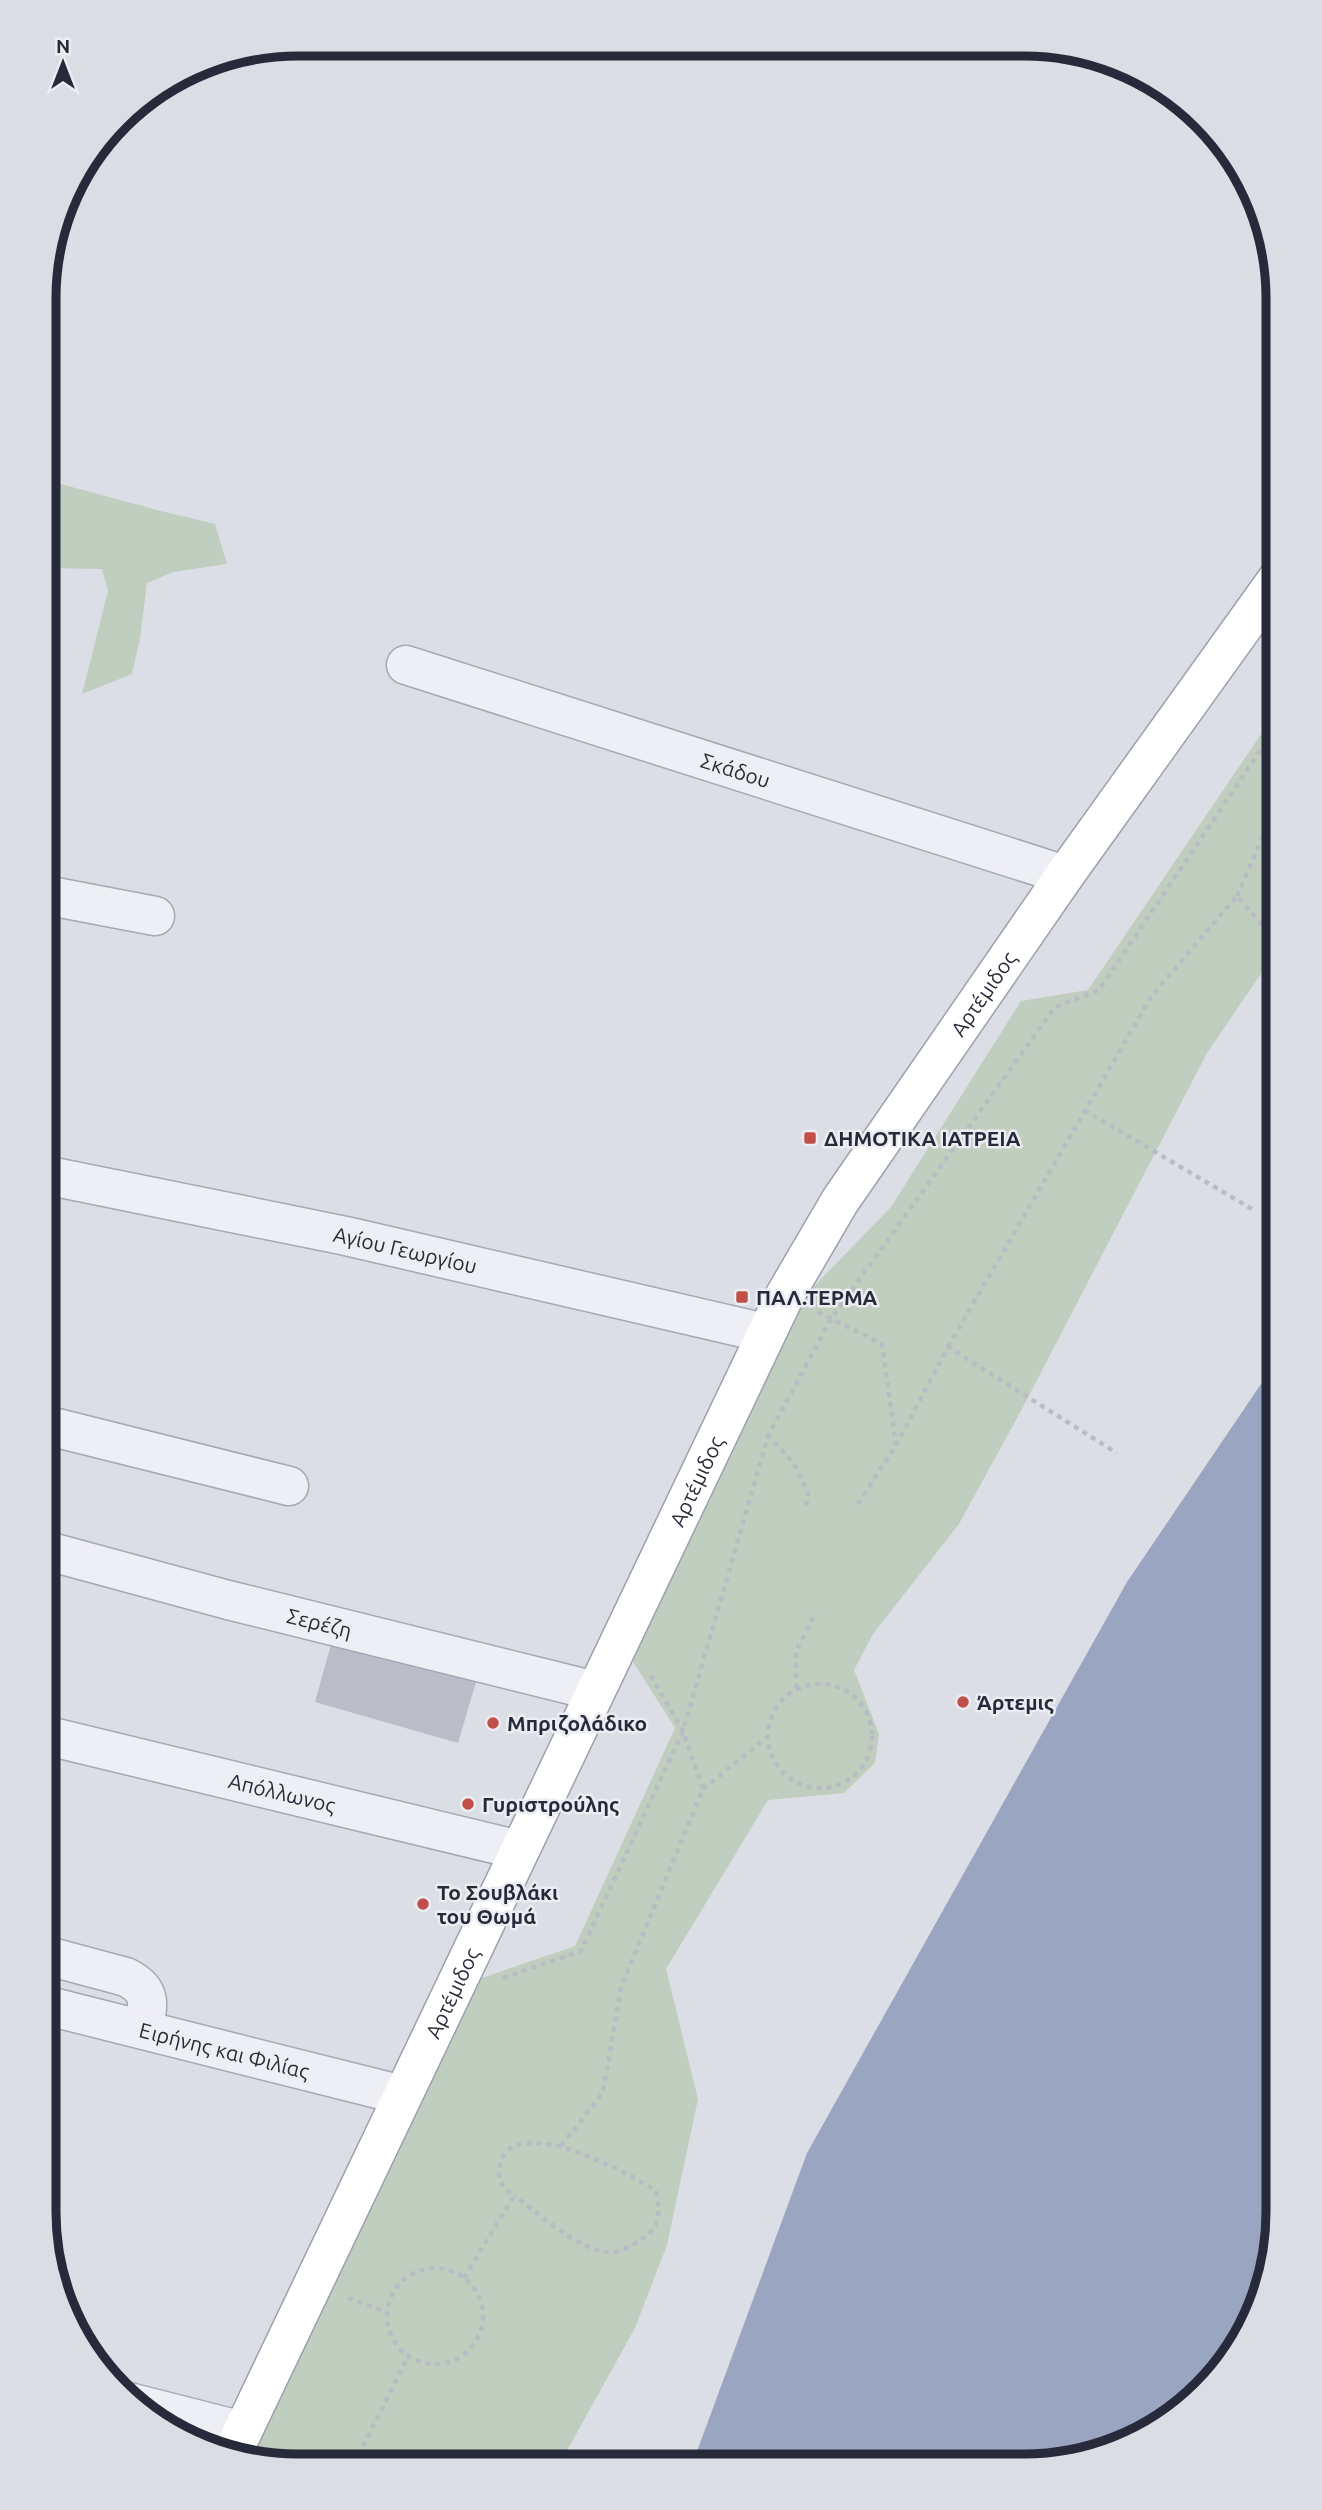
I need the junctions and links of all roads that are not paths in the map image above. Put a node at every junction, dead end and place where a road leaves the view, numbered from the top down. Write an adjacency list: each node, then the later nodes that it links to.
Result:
1 (1266, 595): 3 (main road, Αρτέμιδος)
2 (405, 665): 3 (street, Σκάδου)
3 (1065, 875): 7 (main road, Αρτέμιδος)
4 (56, 897): 5 (street)
5 (155, 916)
6 (56, 1177): 7 (street, Αγίου Γεωργίου)
7 (765, 1333): 11 (main road, Αρτέμιδος)
8 (56, 1428): 9 (street)
9 (289, 1486)
10 (56, 1553): 11 (street, Σερέζη)
11 (595, 1691): 13 (main road, Αρτέμιδος)
12 (56, 1738): 13 (street, Απόλλωνος)
13 (519, 1850): 17 (main road, Αρτέμιδος)
14 (56, 1958): 16 (street)
15 (56, 2008): 16 (street, Ειρήνης και Φιλίας)
16 (143, 2029): 17 (street, Ειρήνης και Φιλίας)
17 (402, 2095): 19 (main road, Αρτέμιδος)
18 (172, 2418): 19 (street)
19 (237, 2442)

